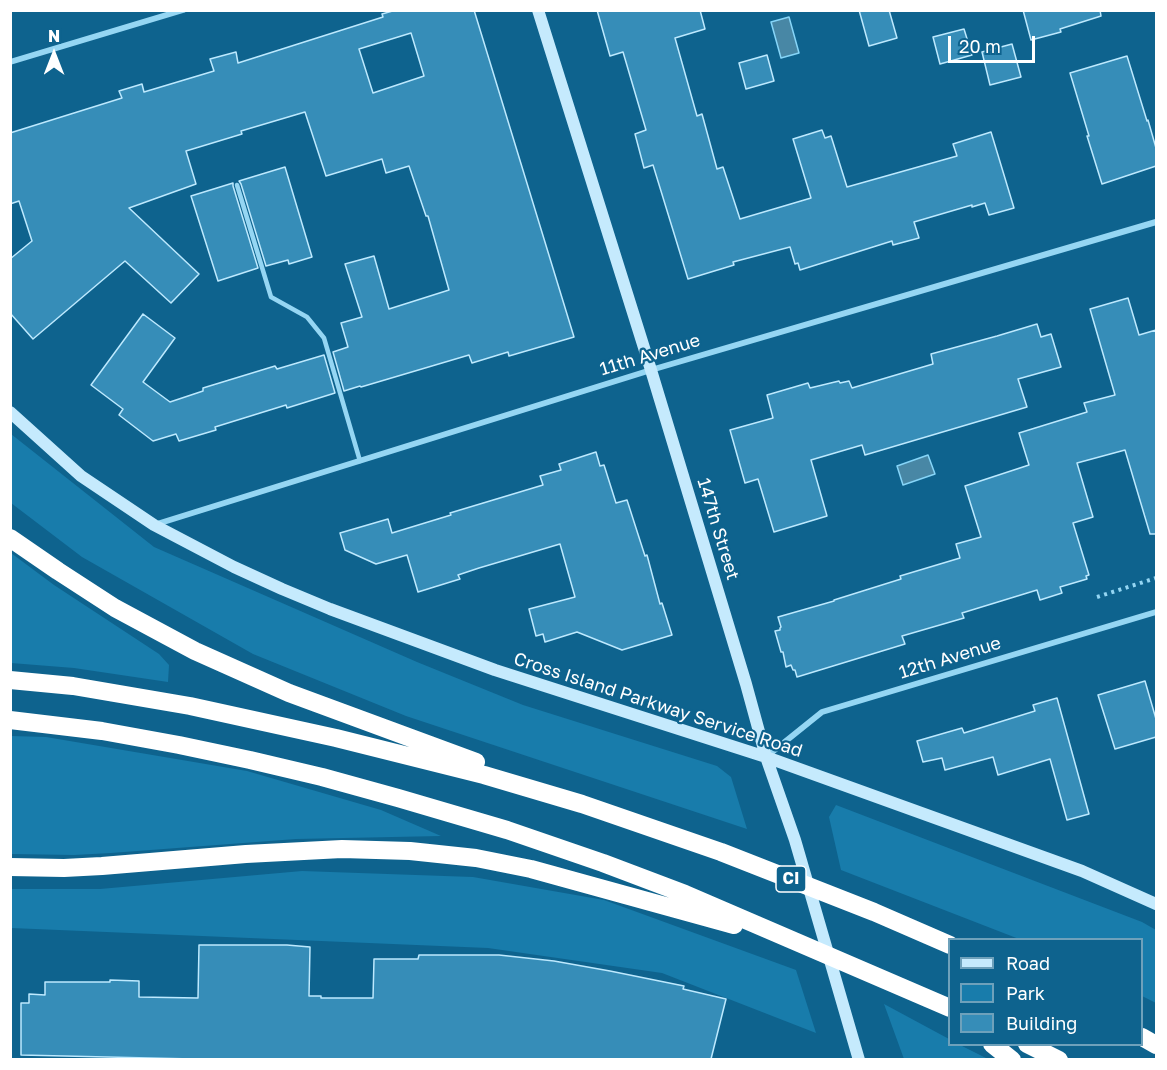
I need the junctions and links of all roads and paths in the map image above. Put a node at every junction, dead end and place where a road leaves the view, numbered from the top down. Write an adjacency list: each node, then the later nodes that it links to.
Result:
1 (183, 10): 3 (street)
2 (538, 10): 6 (street, 147th Street)
3 (10, 62)
4 (237, 185): 8 (lane)
5 (1156, 222): 6 (street, 11th Avenue)
6 (651, 370): 8 (street, 11th Avenue); 16 (street, 147th Street)
7 (10, 412): 9 (street, Cross Island Parkway Service Road)
8 (360, 461): 9 (street, 11th Avenue)
9 (154, 525): 16 (street, Cross Island Parkway Service Road)
10 (10, 538): 17 (highway)
11 (1156, 578): 12 (path)
12 (1097, 597)
13 (1156, 612): 16 (street, 12th Avenue)
14 (10, 680): 17 (highway)
15 (10, 720): 21 (highway)
16 (766, 757): 19 (street, Cross Island Parkway Service Road); 25 (street, 147th Street)
17 (629, 819): 20 (highway, CI)
18 (10, 867): 21 (highway)
19 (1156, 904)
20 (948, 944)
21 (803, 945): 22 (highway)
22 (946, 1008)
23 (995, 1046): 26 (highway)
24 (1031, 1046): 27 (highway)
25 (860, 1059)
26 (1012, 1059)
27 (1059, 1059)

